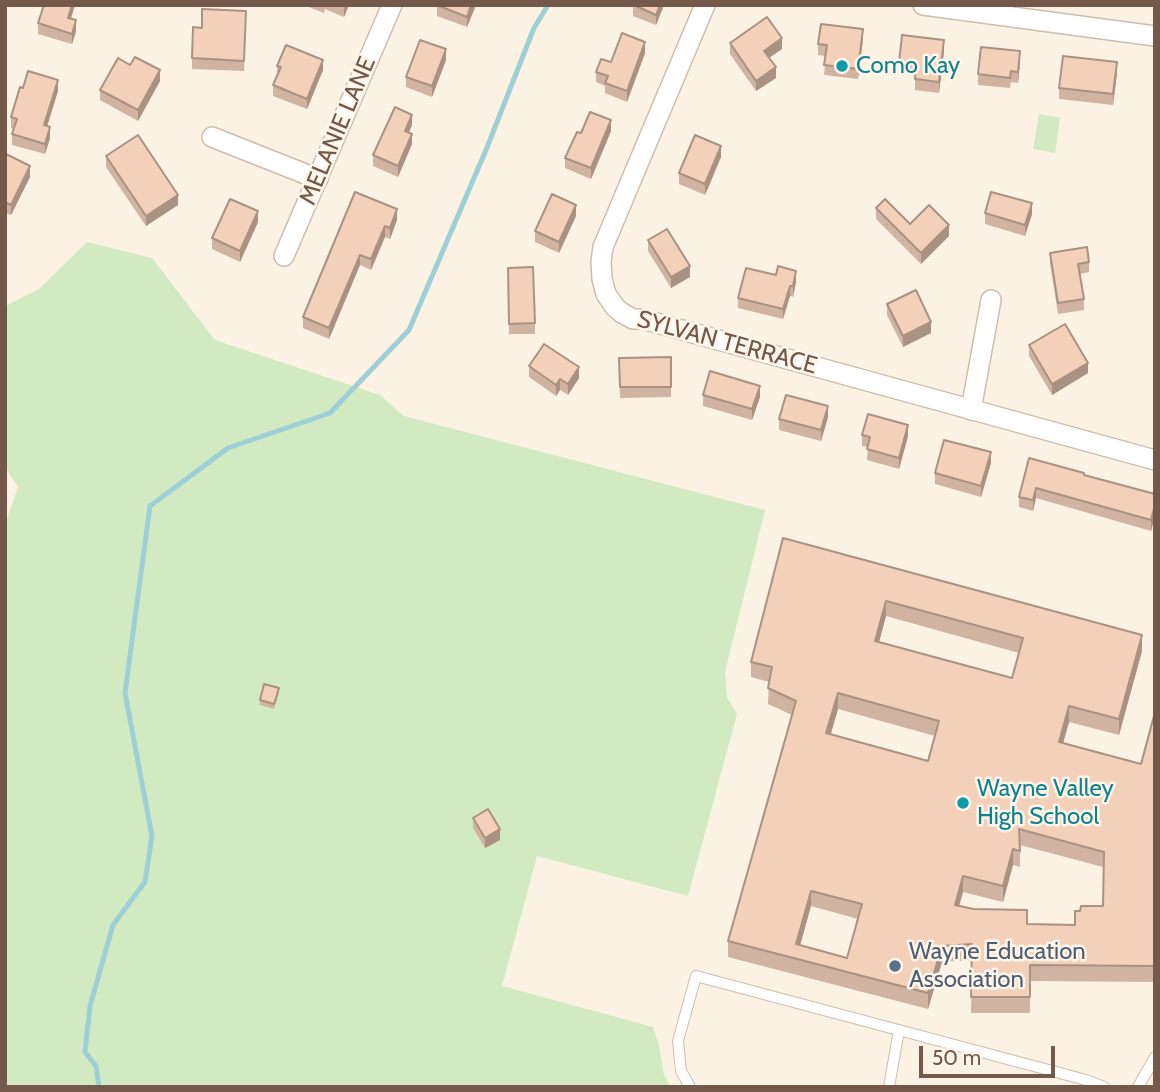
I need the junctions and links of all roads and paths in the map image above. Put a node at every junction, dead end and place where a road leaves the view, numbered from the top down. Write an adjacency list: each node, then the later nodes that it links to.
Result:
1 (392, 5): 6 (street, MELANIE LANE)
2 (705, 5): 9 (street, SYLVAN TERRACE)
3 (923, 5): 4 (street)
4 (1155, 36)
5 (212, 137): 6 (street)
6 (318, 179): 7 (street, MELANIE LANE)
7 (284, 256)
8 (991, 300): 9 (street)
9 (971, 410): 10 (street, SYLVAN TERRACE)
10 (1155, 460)
11 (899, 1030): 13 (lane); 14 (lane); 15 (lane)
12 (1155, 1057): 16 (lane)
13 (690, 1087)
14 (889, 1087)
15 (1104, 1087)
16 (1138, 1087)

